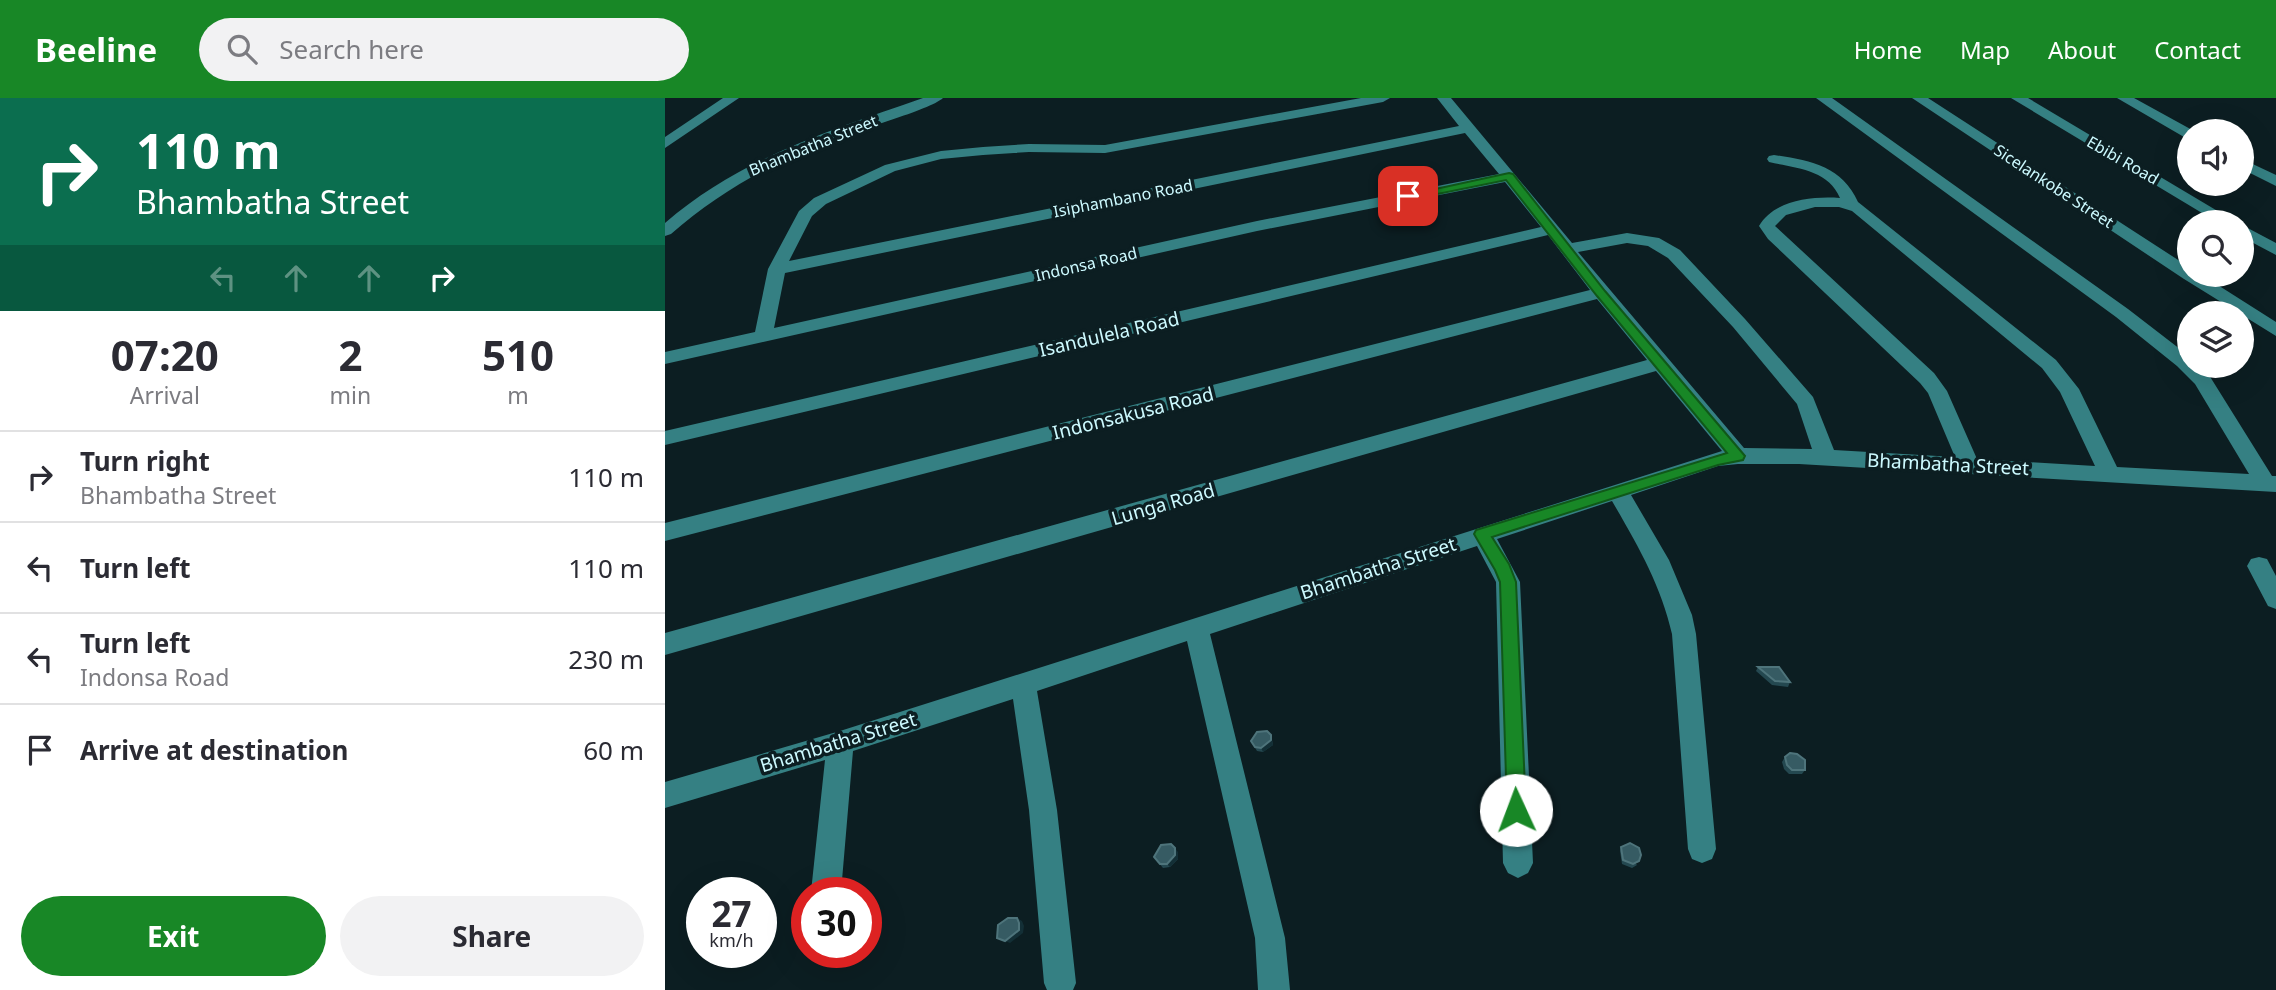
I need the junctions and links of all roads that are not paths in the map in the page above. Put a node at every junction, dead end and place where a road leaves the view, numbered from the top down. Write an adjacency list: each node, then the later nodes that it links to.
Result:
1 (732, 98): 11 (street)
2 (936, 98): 19 (street, Bhambatha Street)
3 (1383, 98): 24 (street)
4 (1444, 98): 10 (street)
5 (1823, 98): 36 (street)
6 (1919, 98): 23 (street, Sicelankobe Street)
7 (2018, 98): 17 (street, Ebibi Road)
8 (2123, 98): 9 (street)
9 (2177, 127)
10 (1469, 128): 14 (street); 24 (street, Isiphambano Road)
11 (665, 144)
12 (1774, 159): 16 (street)
13 (2254, 169): 15 (street)
14 (1509, 177): 18 (street); 28 (street, Indonsa Road)
15 (2276, 181)
16 (1850, 203): 34 (street); 35 (street)
17 (2208, 210)
18 (1552, 229): 21 (street); 31 (street, Isandulela Road)
19 (665, 231)
20 (2254, 237): 22 (street)
21 (1568, 249): 26 (street); 33 (street)
22 (2276, 250)
23 (2177, 266)
24 (776, 269): 28 (street)
25 (2210, 287): 27 (street, Sicelankobe Street)
26 (1601, 293): 30 (street); 38 (street, Indonsakusa Road)
27 (2276, 330)
28 (763, 337): 29 (street, Indonsa Road)
29 (665, 358)
30 (1661, 363): 32 (street); 43 (street, Lunga Road)
31 (665, 438)
32 (1738, 456): 33 (street, Bhambatha Street); 37 (street, Bhambatha Street)
33 (1826, 458): 34 (street, Bhambatha Street)
34 (1969, 465): 35 (street, Bhambatha Street)
35 (2110, 474): 36 (street, Bhambatha Street)
36 (2271, 483)
37 (1617, 491): 39 (street, Bhambatha Street); 47 (street)
38 (665, 532)
39 (1482, 534): 42 (street, Bhambatha Street); 48 (street)
40 (2259, 566): 41 (street)
41 (2276, 599)
42 (1196, 627): 44 (street, Bhambatha Street); 51 (street)
43 (665, 644)
44 (1023, 682): 45 (street, Bhambatha Street); 50 (street)
45 (840, 743): 46 (street, Bhambatha Street); 49 (street)
46 (665, 795)
47 (1702, 849)
48 (1518, 863)
49 (827, 877)
50 (1060, 983)
51 (1274, 990)

